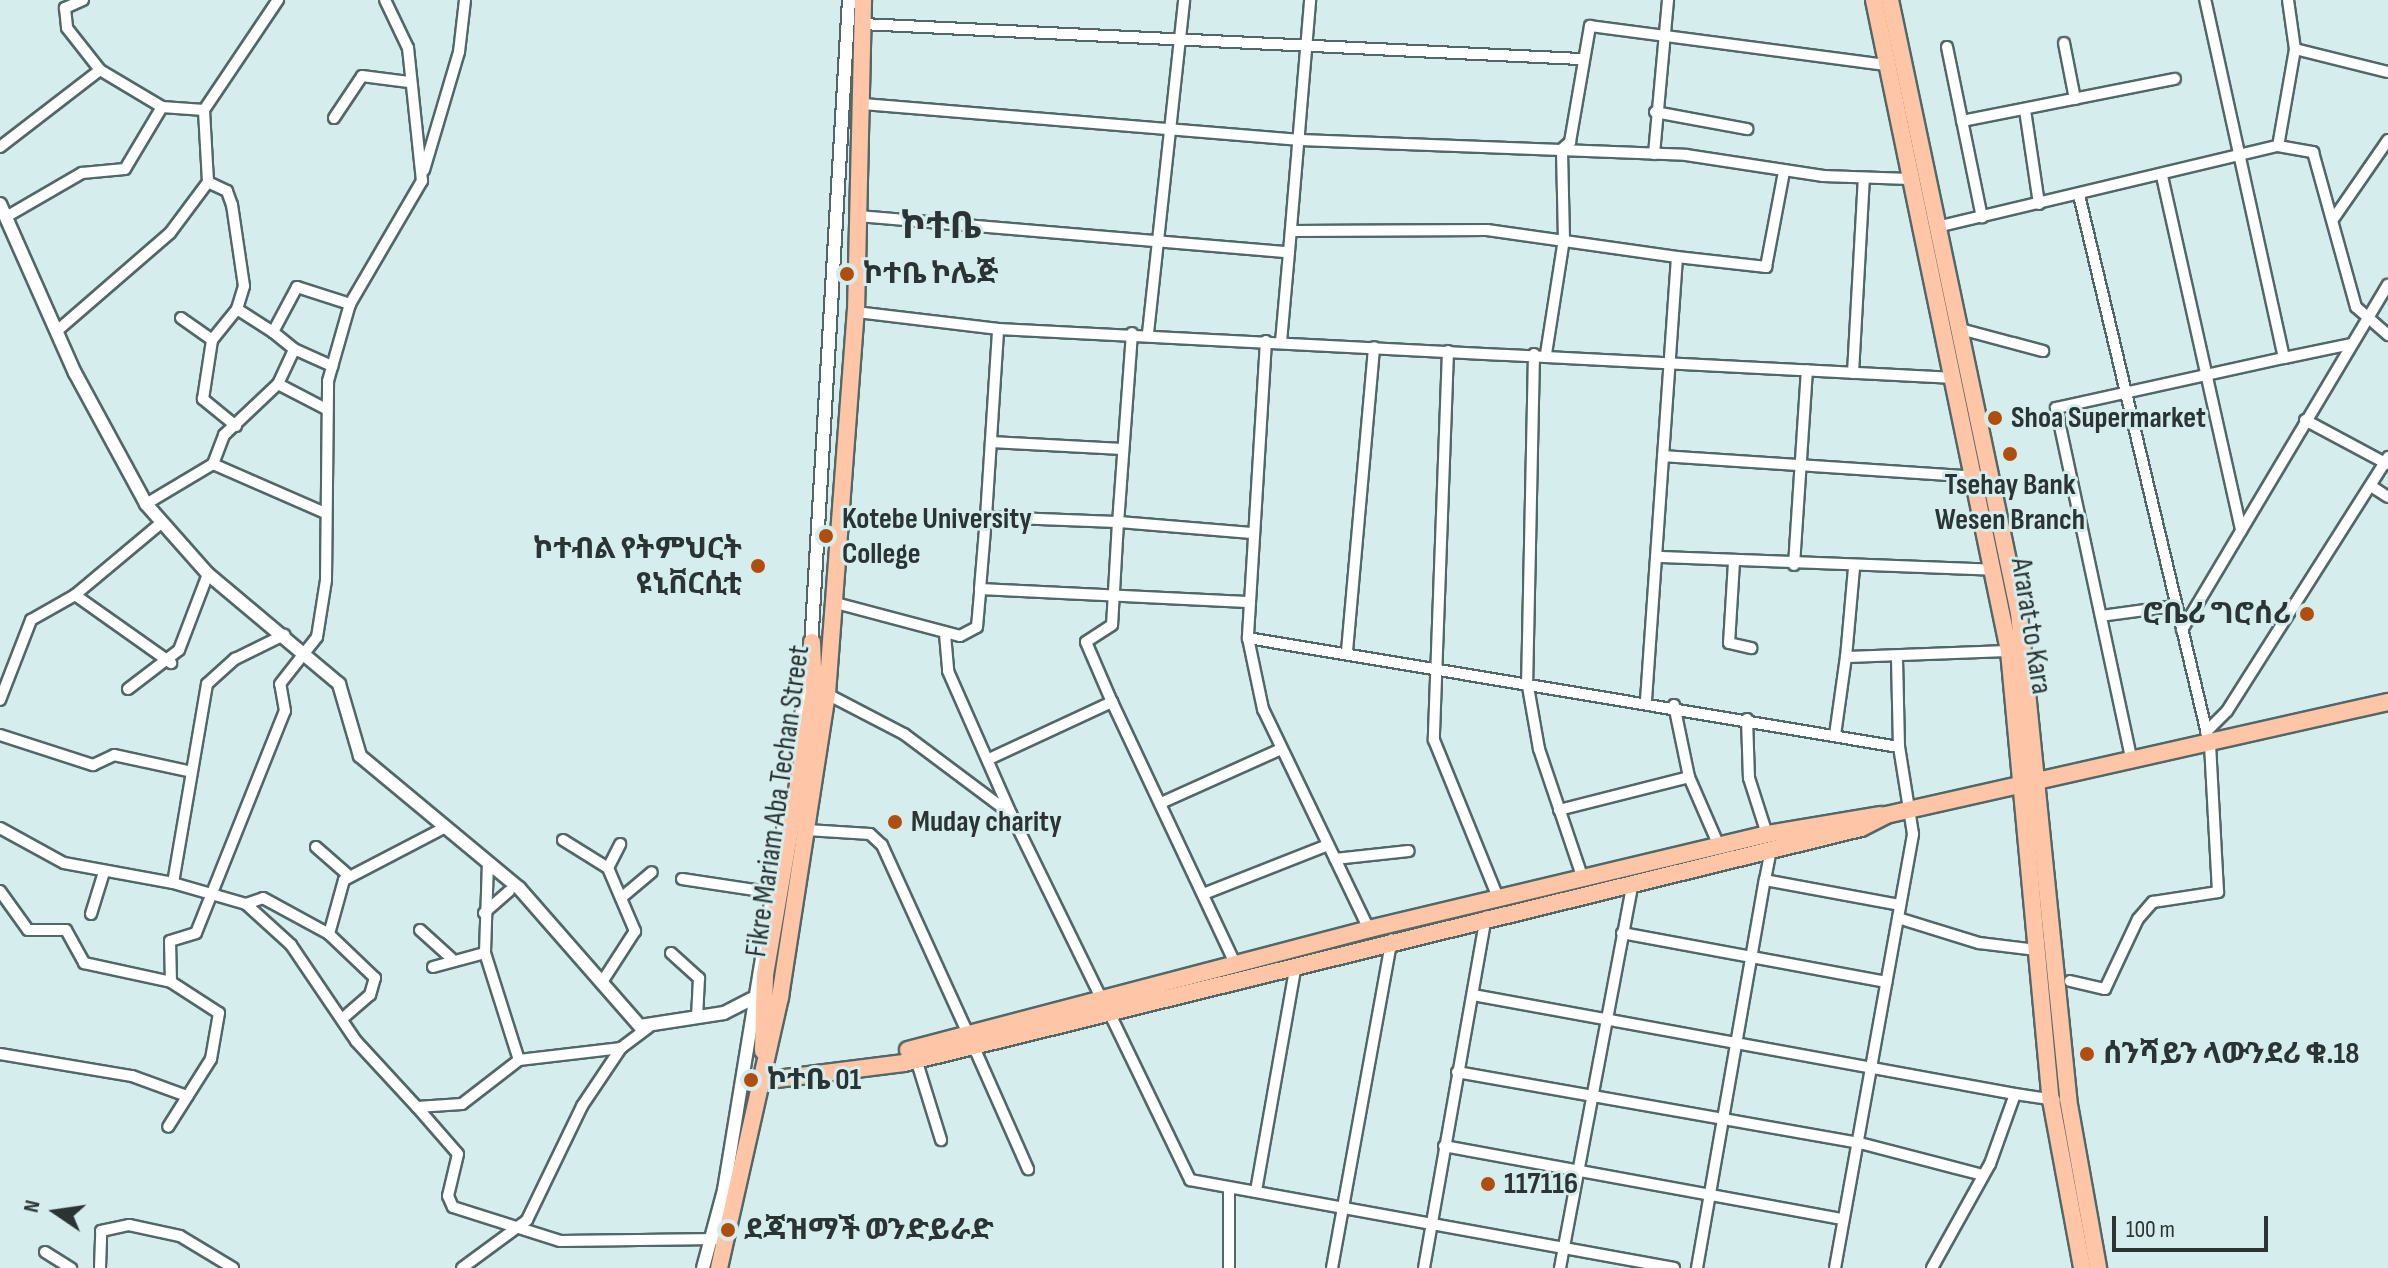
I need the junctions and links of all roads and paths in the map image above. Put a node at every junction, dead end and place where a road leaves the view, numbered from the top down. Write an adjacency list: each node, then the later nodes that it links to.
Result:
1 (83, 0): 14 (street)
2 (278, 0): 31 (street)
3 (385, 0): 27 (street)
4 (465, 0): 45 (street)
5 (849, 0): 131 (street)
6 (863, 0): 15 (main road, Fikre Mariam Aba Techan Street)
7 (1184, 0): 17 (street)
8 (1310, 0): 19 (street)
9 (1668, 0): 16 (street)
10 (1874, 0): 23 (main road, Ararat to Kara)
11 (1890, 0): 58 (main road, Ararat to Kara)
12 (2205, 0): 44 (street)
13 (2288, 0): 21 (street)
14 (64, 4): 24 (street)
15 (862, 24): 17 (street); 29 (main road, Fikre Mariam Aba Techan Street)
16 (1661, 35): 22 (street); 23 (street); 33 (street)
17 (1178, 39): 19 (street); 37 (street)
18 (2064, 43): 28 (street)
19 (1309, 44): 22 (street); 38 (street)
20 (1947, 47): 35 (street)
21 (2295, 49): 25 (street); 40 (street)
22 (1581, 59): 42 (street)
23 (1888, 65): 49 (main road, Ararat to Kara)
24 (100, 70): 30 (street); 41 (street)
25 (2388, 72)
26 (2175, 79): 28 (street)
27 (409, 82): 34 (street); 45 (street)
28 (2075, 99): 32 (street)
29 (862, 104): 37 (street); 54 (main road, Fikre Mariam Aba Techan Street)
30 (162, 107): 31 (street); 55 (street)
31 (204, 110): 50 (street)
32 (2025, 110): 35 (street); 53 (street)
33 (1655, 112): 36 (street); 43 (street)
34 (334, 118)
35 (1962, 121): 56 (street)
36 (1747, 129)
37 (1167, 131): 38 (street); 61 (street)
38 (1299, 140): 42 (street); 59 (street)
39 (2388, 140): 57 (street)
40 (2278, 146): 44 (street); 57 (street)
41 (0, 147)
42 (1562, 149): 43 (street); 60 (street)
43 (1654, 154): 46 (street)
44 (2240, 158): 47 (street); 86 (street)
45 (424, 170): 65 (street)
46 (1784, 172): 48 (street); 63 (street)
47 (2162, 176): 51 (street); 91 (street)
48 (1864, 179): 49 (street); 90 (street)
49 (1910, 179): 92 (main road, Ararat to Kara)
50 (208, 182): 66 (street); 71 (street)
51 (2079, 195): 53 (street); 94 (street)
52 (0, 204): 55 (street)
53 (2039, 204): 56 (street)
54 (857, 216): 61 (street); 67 (main road, Fikre Mariam Aba Techan Street)
55 (6, 217): 71 (street)
56 (1982, 217): 58 (street)
57 (2334, 218): 69 (street)
58 (1941, 226): 72 (main road, Ararat to Kara)
59 (1293, 231): 60 (street); 62 (street)
60 (1564, 239): 63 (street); 85 (street)
61 (1156, 246): 62 (street); 75 (street)
62 (1289, 252): 79 (street)
63 (1677, 257): 87 (street)
64 (2388, 285): 69 (street)
65 (350, 304): 73 (street); 88 (street)
66 (237, 309): 73 (street); 77 (street)
67 (856, 312): 70 (street); 123 (main road, Fikre Mariam Aba Techan Street)
68 (181, 318): 77 (street)
69 (2364, 322): 76 (street); 80 (street)
70 (998, 329): 74 (street); 98 (street)
71 (58, 330): 107 (street)
72 (1964, 330): 84 (street); 158 (main road, Ararat to Kara)
73 (273, 332): 82 (street)
74 (1132, 333): 75 (street); 99 (street)
75 (1148, 333): 78 (street)
76 (2388, 335)
77 (212, 340): 97 (street)
78 (1266, 341): 79 (street); 113 (street)
79 (1281, 342): 81 (street)
80 (2351, 344): 86 (street); 96 (street)
81 (1374, 347): 83 (street); 133 (street)
82 (294, 349): 88 (street); 93 (street)
83 (1448, 351): 85 (street); 139 (street)
84 (2043, 351)
85 (1540, 354): 87 (street); 140 (street)
86 (2284, 358): 91 (street)
87 (1668, 362): 89 (street); 100 (street)
88 (332, 366): 95 (street)
89 (1807, 370): 90 (street); 103 (street)
90 (1853, 373): 92 (street)
91 (2204, 375): 94 (street); 112 (street)
92 (1957, 378): 104 (main road, Ararat to Kara)
93 (278, 384): 95 (street); 97 (street)
94 (2126, 391): 125 (street); 126 (street)
95 (326, 409): 108 (street)
96 (2305, 420): 101 (street); 112 (street)
97 (236, 426): 102 (street)
98 (991, 442): 99 (street); 109 (street)
99 (1122, 449): 110 (street)
100 (1663, 456): 103 (street); 114 (street)
101 (2387, 462): 105 (street)
102 (213, 464): 107 (street); 108 (street)
103 (1799, 465): 104 (street); 116 (street)
104 (1978, 477): 118 (main road, Ararat to Kara)
105 (2371, 486): 106 (street); 151 (street)
106 (2388, 497)
107 (146, 504): 111 (street)
108 (323, 512): 135 (street)
109 (986, 517): 110 (street); 120 (street)
110 (1118, 522): 113 (street); 121 (street)
111 (161, 523): 119 (street); 122 (street)
112 (2241, 530): 127 (street)
113 (1253, 533): 124 (street)
114 (1660, 557): 115 (street); 144 (street)
115 (1734, 562): 116 (street); 132 (street)
116 (1794, 565): 117 (street)
117 (1854, 568): 118 (street); 136 (street)
118 (1995, 570): 134 (main road, Ararat to Kara)
119 (208, 574): 129 (street); 138 (street)
120 (980, 589): 121 (street); 128 (street)
121 (1113, 592): 124 (street); 145 (street)
122 (75, 595): 138 (street); 143 (street)
123 (830, 602): 128 (street); 142 (main road, Fikre Mariam Aba Techan Street)
124 (1247, 602): 130 (street)
125 (2175, 606): 126 (street); 127 (street)
126 (2101, 616): 155 (street)
127 (2182, 630): 151 (street)
128 (945, 634): 154 (street)
129 (284, 635): 135 (street); 156 (street)
130 (1248, 638): 133 (street); 153 (street)
131 (812, 642): 186 (street); 232 (main road)
132 (1751, 648)
133 (1347, 651): 139 (street)
134 (2009, 651): 137 (street); 158 (main road, Ararat to Kara)
135 (305, 652): 163 (street); 188 (street)
136 (1846, 657): 137 (street); 150 (street)
137 (1897, 658): 152 (street)
138 (171, 663): 141 (street)
139 (1435, 668): 140 (street); 190 (street)
140 (1527, 681): 144 (street); 160 (street)
141 (128, 689)
142 (827, 694): 162 (street); 165 (main road, Fikre Mariam Aba Techan Street)
143 (0, 700)
144 (1646, 701): 147 (street)
145 (1112, 702): 154 (street); 159 (street)
146 (2388, 702): 151 (main road)
147 (1674, 705): 148 (street); 157 (street)
148 (1747, 719): 150 (street); 167 (street)
149 (0, 735): 156 (street)
150 (1835, 735): 152 (street)
151 (2208, 739): 155 (main road); 210 (street)
152 (1899, 747): 161 (street)
153 (1281, 749): 159 (street); 169 (street)
154 (989, 759): 162 (street)
155 (2132, 764): 158 (main road)
156 (188, 771): 183 (street)
157 (1689, 777): 160 (street); 170 (street)
158 (2032, 787): 161 (main road); 202 (main road, Ararat to Kara); 236 (main road, Ararat to Kara)
159 (1161, 803): 187 (street)
160 (1559, 810): 180 (street)
161 (1910, 810): 167 (main road); 192 (street)
162 (1011, 814): 216 (street)
163 (446, 827): 174 (street); 178 (street)
164 (0, 828): 176 (street)
165 (807, 830): 223 (street); 232 (main road, Fikre Mariam Aba Techan Street)
166 (563, 840): 175 (street)
167 (1769, 841): 170 (main road); 181 (street); 182 (main road)
168 (620, 844): 175 (street)
169 (1328, 845): 173 (street); 187 (street)
170 (1719, 846): 180 (main road)
171 (316, 847): 178 (street)
172 (1409, 851): 173 (street)
173 (1335, 859): 197 (street)
174 (488, 862): 193 (street); 212 (street)
175 (608, 868): 189 (street)
176 (104, 872): 183 (street); 194 (street)
177 (652, 872): 189 (street)
178 (348, 875): 200 (street)
179 (682, 879): 186 (street)
180 (1583, 879): 190 (main road)
181 (1765, 880): 192 (street); 205 (street)
182 (1633, 882): 195 (main road); 199 (street)
183 (173, 883): 188 (street)
184 (0, 891): 211 (street)
185 (509, 891): 193 (street)
186 (768, 892): 215 (street)
187 (1206, 893): 207 (street)
188 (207, 896): 191 (street); 211 (street)
189 (621, 898): 212 (street)
190 (1498, 898): 197 (main road)
191 (246, 904): 200 (street); 219 (street)
192 (1900, 905): 196 (street)
193 (484, 913): 203 (street)
194 (91, 914)
195 (1486, 916): 201 (main road); 214 (street)
196 (1898, 918): 202 (street); 213 (street)
197 (1369, 929): 207 (main road)
198 (420, 930): 206 (street)
199 (1622, 933): 205 (street); 220 (street)
200 (329, 934): 219 (street)
201 (1392, 939): 208 (main road); 250 (street)
202 (2037, 950): 236 (main road, Ararat to Kara)
203 (485, 953): 206 (street); 228 (street)
204 (671, 953): 218 (street)
205 (1752, 957): 213 (street); 224 (street)
206 (451, 958): 209 (street)
207 (1235, 963): 216 (main road)
208 (1296, 963): 216 (main road); 247 (street)
209 (433, 967)
210 (2070, 981)
211 (171, 982): 235 (street)
212 (602, 982): 222 (street)
213 (1886, 982): 230 (street)
214 (1473, 995): 220 (street); 231 (street)
215 (752, 999): 217 (street); 221 (street)
216 (1104, 1004): 223 (main road); 246 (street)
217 (724, 1013): 218 (street); 221 (street)
218 (697, 1018): 222 (street)
219 (342, 1019): 237 (street)
220 (1605, 1019): 224 (street); 233 (street)
221 (749, 1024): 254 (street)
222 (649, 1027): 225 (street)
223 (971, 1039): 227 (main road); 229 (main road); 243 (street)
224 (1736, 1042): 230 (street); 238 (street)
225 (621, 1048): 228 (street); 252 (street)
226 (0, 1054): 235 (street)
227 (916, 1059): 229 (main road); 240 (street)
228 (519, 1060): 237 (street)
229 (875, 1065): 232 (main road)
230 (1870, 1065): 234 (street); 241 (street)
231 (1457, 1072): 233 (street); 242 (street)
232 (762, 1074): 254 (main road, Fikre Mariam Aba Techan Street)
233 (1594, 1094): 238 (street); 244 (street)
234 (2015, 1094): 236 (street); 245 (street)
235 (187, 1096): 239 (street)
236 (2060, 1099): 249 (main road, Ararat to Kara)
237 (417, 1107): 252 (street)
238 (1723, 1118): 241 (street); 248 (street)
239 (168, 1127)
240 (941, 1140)
241 (1856, 1142): 245 (street); 251 (street)
242 (1444, 1146): 244 (street); 253 (street)
243 (1028, 1169)
244 (1578, 1172): 248 (street); 255 (street)
245 (1983, 1175): 270 (street)
246 (1229, 1188): 247 (street); 263 (street)
247 (1256, 1191): 250 (street)
248 (1710, 1196): 251 (street); 268 (street)
249 (2079, 1210): 271 (main road, Ararat to Kara); 272 (main road, Ararat to Kara)
250 (1344, 1211): 253 (street); 264 (street)
251 (1842, 1219): 269 (street)
252 (518, 1228): 254 (street); 260 (street)
253 (1431, 1228): 255 (street); 265 (street)
254 (720, 1239): 261 (street); 262 (main road, Fikre Mariam Aba Techan Street)
255 (1562, 1251): 266 (street); 267 (street)
256 (45, 1252): 257 (street)
257 (71, 1268)
258 (100, 1268): 259 (street)
259 (233, 1268)
260 (462, 1268)
261 (703, 1268)
262 (719, 1268)
263 (1229, 1268)
264 (1332, 1268)
265 (1424, 1268)
266 (1560, 1268)
267 (1674, 1268)
268 (1697, 1268)
269 (1835, 1268)
270 (1932, 1268)
271 (2082, 1268)
272 (2098, 1268)

